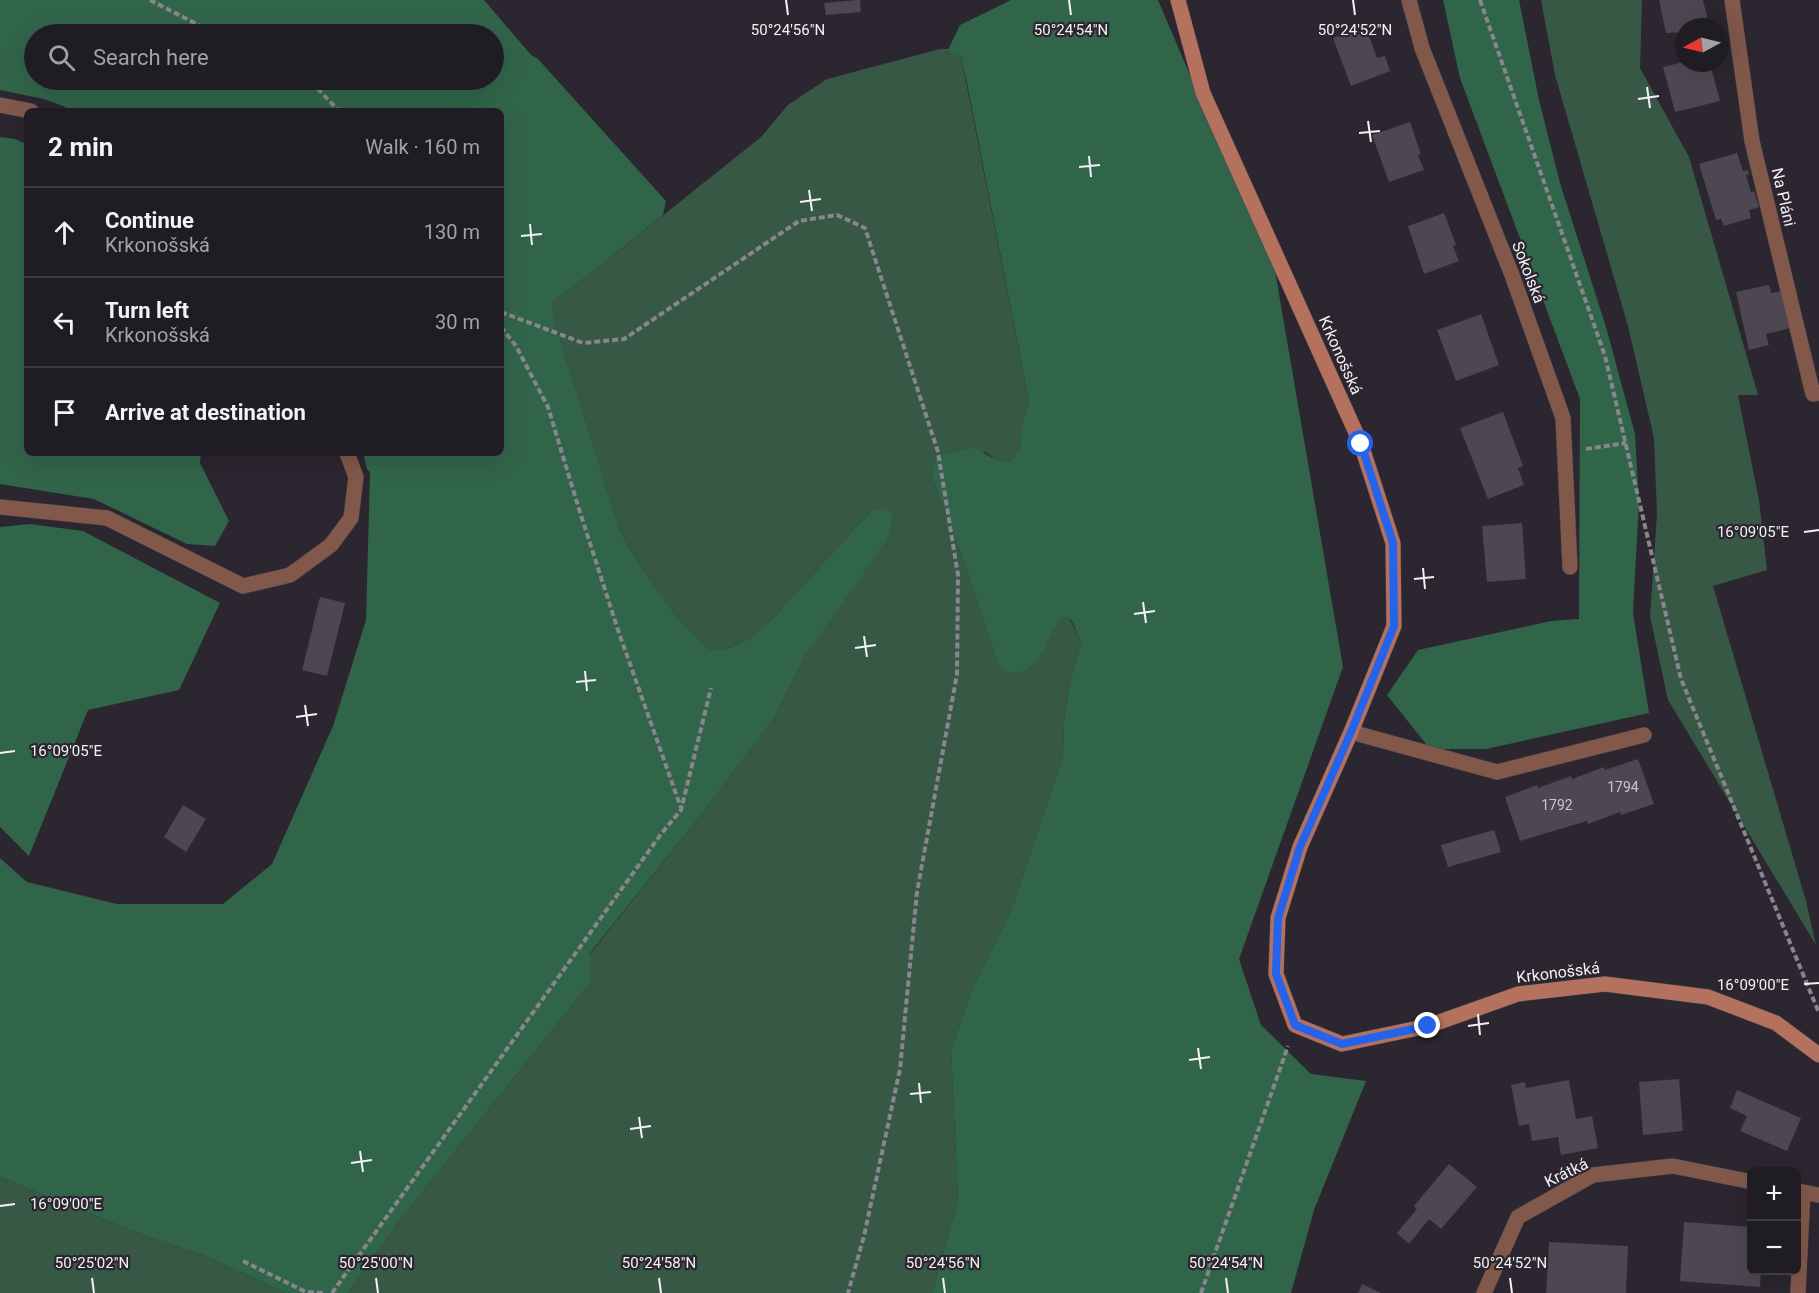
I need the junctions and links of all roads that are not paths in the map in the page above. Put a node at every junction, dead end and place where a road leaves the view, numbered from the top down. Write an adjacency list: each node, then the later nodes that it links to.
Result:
1 (1178, 0): 10 (street, Krkonošská)
2 (1409, 0): 9 (street, Sokolská)
3 (1732, 0): 6 (street, Na Pláni)
4 (0, 105): 5 (street)
5 (24, 110)
6 (1819, 393)
7 (348, 456): 8 (street)
8 (0, 507)
9 (1570, 567)
10 (1351, 732): 11 (street); 12 (street, Krkonošská)
11 (1644, 735)
12 (1819, 1055)
13 (1747, 1181): 17 (street, Krátká)
14 (1801, 1191): 15 (street)
15 (1819, 1195)
16 (1799, 1221): 18 (street)
17 (1484, 1293)
18 (1798, 1293)

